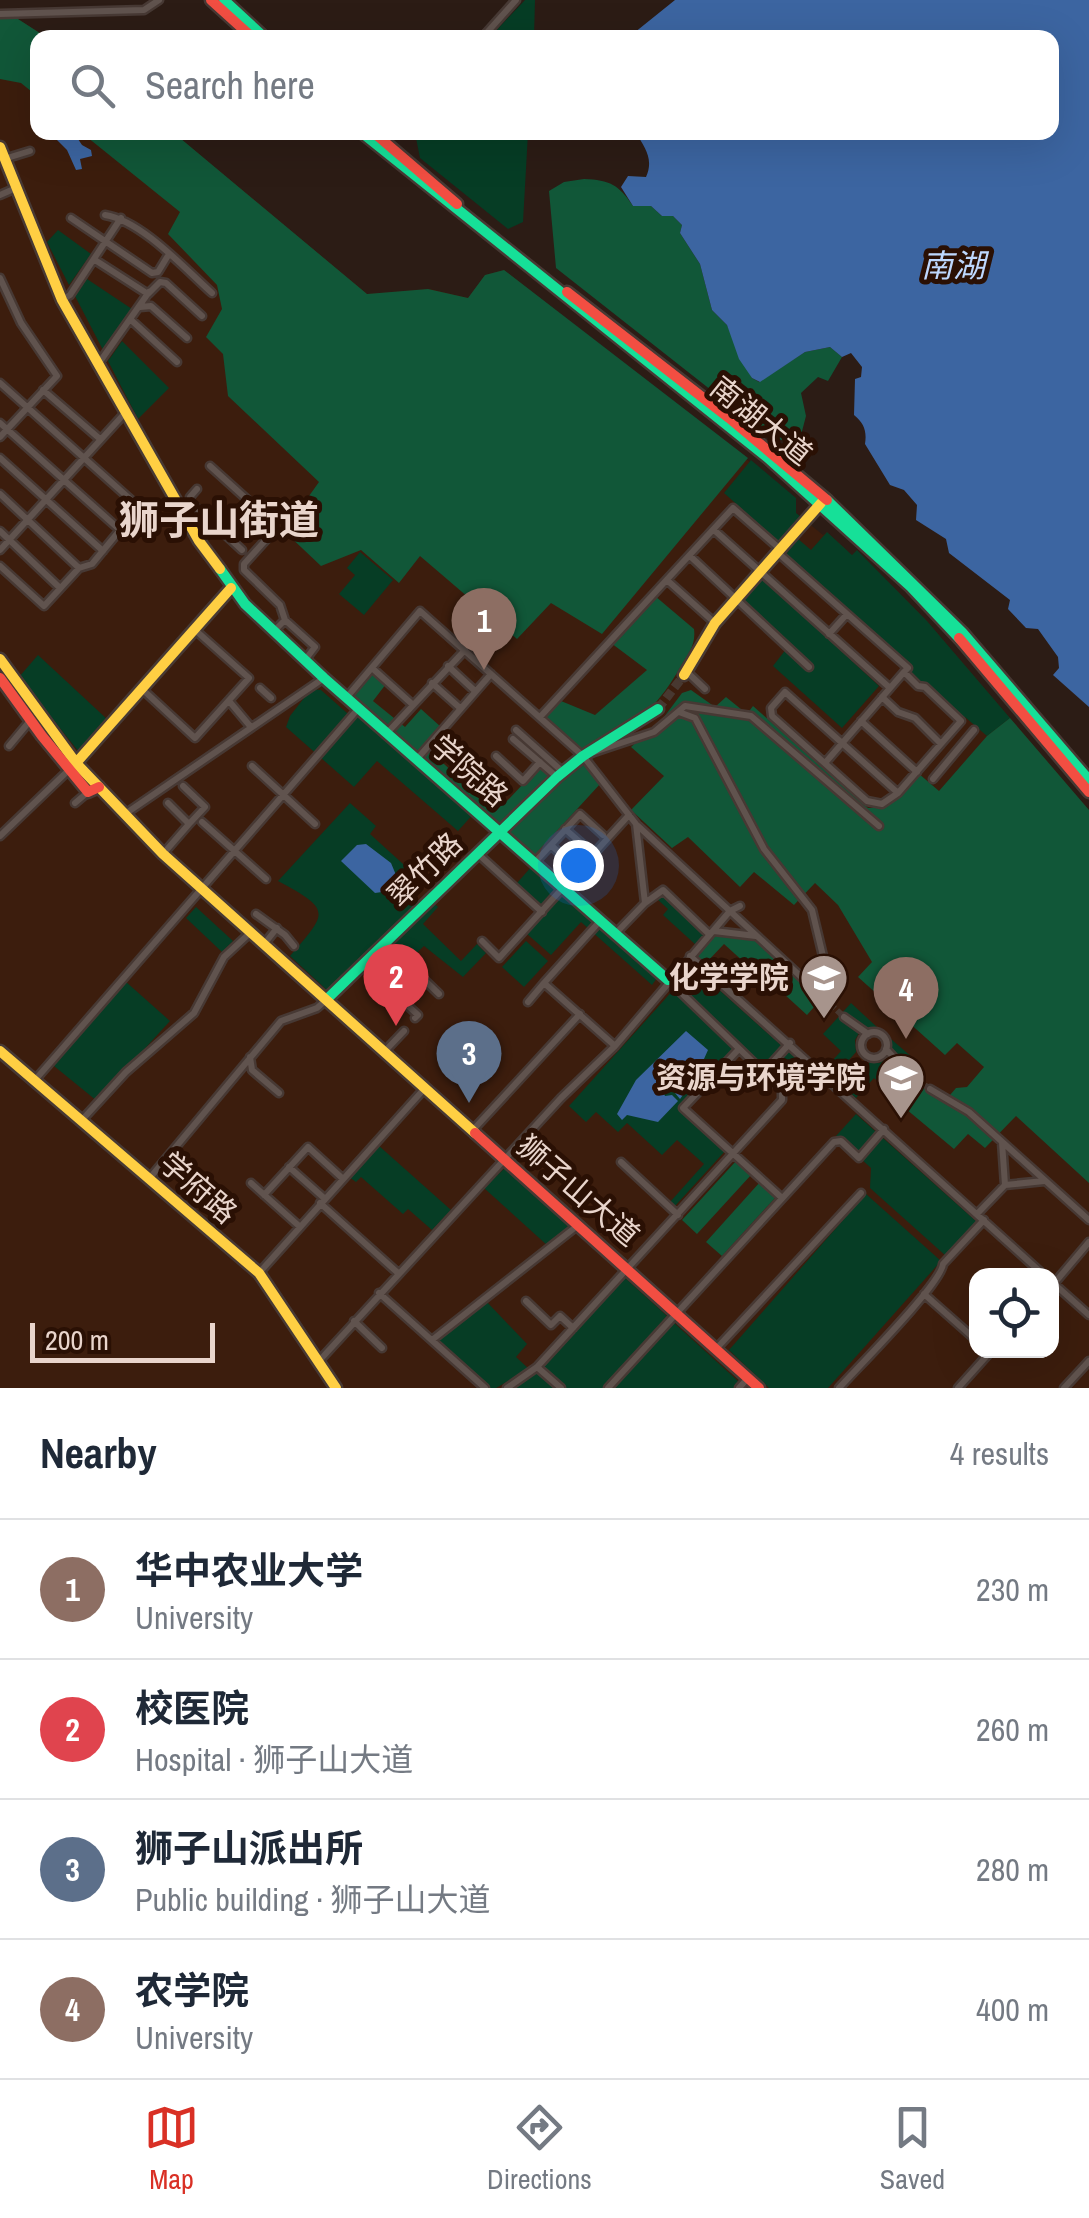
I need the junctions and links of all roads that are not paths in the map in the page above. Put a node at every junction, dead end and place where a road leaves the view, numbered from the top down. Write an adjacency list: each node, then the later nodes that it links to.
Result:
1 (159, 0): 5 (street)
2 (211, 0): 6 (street)
3 (224, 0): 7 (street)
4 (516, 0): 8 (street)
5 (0, 14)
6 (245, 30)
7 (257, 30)
8 (489, 30)
9 (371, 140): 47 (street, 南湖大道)
10 (388, 140): 125 (street, 南湖大道)
11 (0, 147): 13 (street, 学院路)
12 (30, 151): 13 (street)
13 (4, 160): 14 (street, 学院路)
14 (16, 188): 15 (street); 25 (street, 学院路)
15 (0, 195)
16 (105, 215): 18 (street)
17 (71, 218): 19 (street)
18 (121, 218): 19 (street); 20 (street)
19 (107, 243): 20 (street); 21 (street)
20 (169, 254): 24 (street)
21 (95, 260): 23 (street); 25 (street)
22 (0, 278): 33 (street)
23 (150, 291): 26 (street); 27 (street)
24 (212, 293)
25 (62, 300): 30 (street, 学院路)
26 (139, 307): 28 (street); 29 (street)
27 (202, 316)
28 (130, 319): 30 (street); 31 (street)
29 (187, 338)
30 (99, 362): 35 (street, 学院路)
31 (177, 362)
32 (0, 382): 34 (street)
33 (43, 390): 34 (street); 39 (street)
34 (27, 407): 37 (street); 40 (street)
35 (125, 413): 39 (street); 55 (street, 学院路)
36 (0, 423): 37 (street)
37 (7, 429): 38 (street); 43 (street)
38 (0, 437)
39 (100, 439): 40 (street)
40 (84, 456): 43 (street); 51 (street)
41 (0, 458): 46 (street)
42 (210, 466): 69 (street)
43 (63, 478): 46 (street); 51 (street)
44 (197, 489): 50 (street)
45 (0, 494): 49 (street)
46 (46, 498): 49 (street); 57 (street)
47 (821, 503): 59 (street); 128 (street, 南湖大道)
48 (225, 514): 50 (street)
49 (28, 518): 54 (street); 62 (street)
50 (214, 525): 55 (street); 58 (street)
51 (120, 530): 57 (street)
52 (714, 530): 59 (street); 60 (street); 63 (street)
53 (0, 532): 54 (street)
54 (9, 540): 56 (street); 65 (street)
55 (199, 541): 66 (street, 学院路)
56 (0, 550)
57 (103, 550): 62 (street)
58 (242, 550)
59 (778, 551): 63 (street); 68 (street)
60 (690, 556): 64 (street); 67 (street)
61 (0, 566): 65 (street)
62 (78, 568): 65 (street)
63 (760, 572): 67 (street); 73 (street)
64 (668, 581): 70 (street); 100 (street)
65 (60, 588)
66 (231, 588): 71 (street); 72 (street, 学院路)
67 (736, 599): 70 (street); 78 (street)
68 (847, 614): 73 (street); 80 (street)
69 (285, 620): 72 (street); 76 (street)
70 (716, 623): 81 (street)
71 (194, 630): 89 (street); 93 (street)
72 (272, 632): 76 (street, 学院路)
73 (829, 634): 88 (street)
74 (465, 650): 77 (street); 79 (street); 82 (street)
75 (0, 659): 121 (street, 狮子山大道)
76 (304, 660): 84 (street, 学院路)
77 (448, 666): 85 (street); 90 (street)
78 (809, 667)
79 (372, 668): 91 (street); 95 (street)
80 (904, 672): 88 (street); 107 (street)
81 (685, 673): 87 (street)
82 (491, 674): 90 (street); 100 (street)
83 (0, 678): 102 (street, 狮子山大道)
84 (324, 678): 91 (street, 学院路); 94 (street)
85 (432, 683): 95 (street); 97 (street)
86 (260, 688): 94 (street)
87 (705, 688)
88 (890, 688): 92 (street)
89 (142, 689): 93 (street); 121 (street)
90 (475, 690): 97 (street)
91 (346, 697): 96 (street, 学院路)
92 (882, 697): 101 (street); 110 (street)
93 (229, 701): 103 (street)
94 (276, 702): 103 (street)
95 (412, 704): 106 (street)
96 (358, 708): 106 (street, 学院路); 130 (street)
97 (460, 708): 116 (street)
98 (658, 709): 115 (street, 翠竹路)
99 (678, 712): 115 (street); 139 (street); 170 (street)
100 (540, 717): 115 (street)
101 (861, 721): 109 (street); 122 (street)
102 (29, 722): 111 (street); 121 (street, 狮子山大道)
103 (250, 726): 133 (street)
104 (516, 730): 123 (street)
105 (974, 730): 112 (street)
106 (387, 733): 116 (street, 学院路)
107 (949, 735): 110 (street); 112 (street)
108 (513, 739): 117 (street)
109 (842, 742): 118 (street); 118 (street); 129 (street)
110 (941, 744): 113 (street)
111 (9, 746)
112 (961, 746): 119 (street)
113 (933, 753): 119 (street); 122 (street)
114 (496, 756): 117 (street)
115 (584, 756): 123 (street, 翠竹路); 134 (street)
116 (417, 759): 141 (street, 学院路)
117 (540, 762): 123 (street)
118 (825, 762): 129 (street)
119 (946, 764): 124 (street)
120 (252, 766): 130 (street)
121 (73, 767): 127 (street, 狮子山大道); 143 (street)
122 (917, 772): 129 (street)
123 (560, 775): 141 (street, 翠竹路)
124 (933, 778)
125 (1089, 780)
126 (183, 786): 136 (street)
127 (94, 789): 131 (street); 133 (street, 狮子山大道)
128 (1089, 792)
129 (898, 793)
130 (282, 795): 137 (street); 146 (street)
131 (75, 803)
132 (168, 803): 136 (street)
133 (125, 814): 148 (street, 狮子山大道)
134 (629, 814): 138 (street); 153 (street)
135 (202, 822): 146 (street)
136 (189, 824): 148 (street)
137 (315, 824)
138 (636, 824): 154 (street); 156 (street)
139 (879, 826)
140 (566, 829): 142 (street); 144 (street); 145 (street)
141 (500, 832): 147 (street, 翠竹路); 149 (street, 学院路)
142 (603, 834)
143 (0, 836)
144 (550, 845): 149 (street); 150 (street)
145 (588, 850)
146 (234, 851): 151 (street); 152 (street)
147 (477, 853): 157 (street); 165 (street, 翠竹路)
148 (163, 854): 152 (street, 狮子山大道)
149 (535, 862): 153 (street, 学院路)
150 (574, 866)
151 (266, 879)
152 (203, 887): 161 (street, 狮子山大道); 192 (street)
153 (563, 888): 157 (street); 159 (street, 学院路)
154 (644, 903): 162 (street); 163 (street)
155 (740, 906): 156 (street)
156 (730, 911): 162 (street); 164 (street)
157 (542, 912): 166 (street)
158 (256, 914): 160 (street)
159 (601, 920): 163 (street, 学院路); 172 (street)
160 (276, 928): 167 (street); 168 (street)
161 (252, 932): 167 (street, 狮子山大道); 196 (street)
162 (711, 932): 164 (street); 169 (street)
163 (616, 933): 171 (street, 学院路)
164 (758, 936): 175 (street)
165 (386, 942): 174 (street); 176 (street, 翠竹路)
166 (482, 942)
167 (264, 943): 176 (street, 狮子山大道)
168 (294, 946)
169 (690, 956): 171 (street); 183 (street)
170 (822, 956)
171 (668, 980): 184 (street); 186 (street)
172 (544, 983): 177 (street); 178 (street)
173 (395, 994): 180 (street)
174 (440, 994)
175 (824, 998)
176 (327, 999): 188 (street, 狮子山大道); 189 (street)
177 (528, 1002)
178 (580, 1014): 184 (street); 198 (street)
179 (844, 1017): 182 (street)
180 (415, 1018)
181 (404, 1031): 188 (street)
182 (868, 1034): 185 (street); 185 (street)
183 (790, 1043): 190 (street); 197 (street)
184 (615, 1046): 201 (street)
185 (886, 1049): 191 (street)
186 (738, 1050): 190 (street); 200 (street)
187 (0, 1051): 192 (street, 学府路)
188 (385, 1051): 193 (street, 狮子山大道)
189 (250, 1056): 195 (street); 205 (street)
190 (762, 1073): 200 (street)
191 (910, 1074)
192 (34, 1081): 196 (street, 学府路)
193 (425, 1088): 198 (street, 狮子山大道); 204 (street)
194 (930, 1089): 199 (street)
195 (279, 1093)
196 (81, 1121): 205 (street, 学府路)
197 (884, 1130): 211 (street); 213 (street)
198 (472, 1131): 201 (street, 狮子山大道)
199 (1002, 1141): 206 (street); 208 (street)
200 (733, 1153): 211 (street); 214 (street)
201 (504, 1160): 217 (street, 狮子山大道); 223 (street)
202 (620, 1162): 214 (street)
203 (289, 1167): 204 (street); 210 (street); 212 (street)
204 (342, 1178): 212 (street)
205 (149, 1179): 222 (street, 学府路)
206 (1046, 1180): 208 (street); 216 (street)
207 (251, 1182): 210 (street)
208 (1005, 1185): 213 (street)
209 (861, 1193): 236 (street)
210 (264, 1195): 218 (street)
211 (782, 1198): 229 (street)
212 (322, 1200): 218 (street); 223 (street)
213 (976, 1214): 215 (street)
214 (678, 1215): 221 (street)
215 (984, 1220): 220 (street); 227 (street)
216 (1089, 1220)
217 (578, 1225): 221 (street, 狮子山大道); 234 (street)
218 (298, 1226): 222 (street)
219 (1089, 1242): 224 (street)
220 (1036, 1268)
221 (628, 1269): 229 (street, 狮子山大道); 232 (street)
222 (259, 1273): 238 (street, 学府路)
223 (398, 1274): 226 (street)
224 (1059, 1276)
225 (1059, 1290): 230 (street)
226 (379, 1294): 231 (street); 234 (street)
227 (924, 1294): 233 (street); 249 (street)
228 (526, 1301): 232 (street)
229 (677, 1314): 236 (street, 狮子山大道); 246 (street)
230 (1089, 1315)
231 (354, 1322): 235 (street); 238 (street)
232 (573, 1328): 240 (street)
233 (969, 1334)
234 (432, 1340): 243 (street)
235 (382, 1348)
236 (716, 1349): 241 (street, 狮子山大道)
237 (984, 1358): 250 (street)
238 (319, 1361): 242 (street, 学府路)
239 (1089, 1361): 251 (street)
240 (537, 1366): 244 (street); 245 (street)
241 (748, 1378): 247 (street); 248 (street, 狮子山大道)
242 (336, 1388)
243 (485, 1388)
244 (507, 1388)
245 (561, 1388)
246 (608, 1388)
247 (738, 1388)
248 (760, 1388)
249 (839, 1388)
250 (958, 1388)
251 (1064, 1388)

